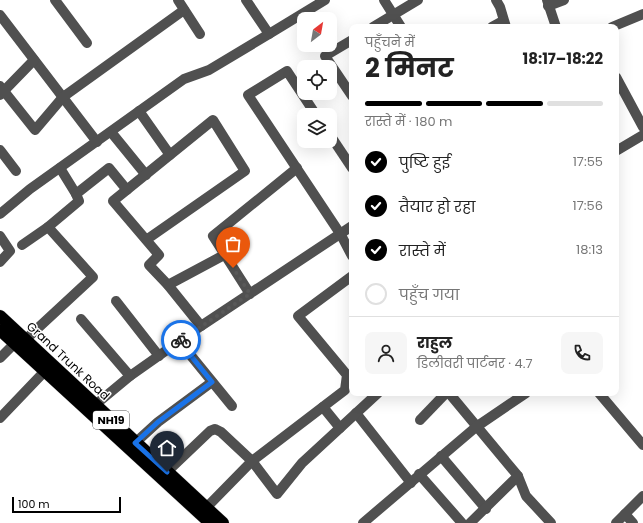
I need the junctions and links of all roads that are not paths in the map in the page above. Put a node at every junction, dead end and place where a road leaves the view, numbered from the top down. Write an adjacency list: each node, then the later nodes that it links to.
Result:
1 (55, 0): 23 (street)
2 (178, 0): 10 (street)
3 (246, 0): 21 (street)
4 (325, 0): 21 (street)
5 (384, 0): 11 (street)
6 (418, 0): 11 (street)
7 (496, 0): 16 (street)
8 (564, 0): 9 (street)
9 (547, 3): 17 (street)
10 (184, 10): 20 (street); 28 (street)
11 (393, 14): 14 (street); 15 (street)
12 (643, 14): 18 (street)
13 (0, 15): 19 (street)
14 (378, 24)
15 (399, 24)
16 (504, 24)
17 (555, 24)
18 (619, 24)
19 (4, 27): 24 (street)
20 (200, 34)
21 (269, 34): 30 (street)
22 (349, 42): 27 (street)
23 (87, 43)
24 (34, 60): 26 (street); 28 (street)
25 (619, 82): 31 (street)
26 (1, 91): 28 (street)
27 (349, 92)
28 (63, 97): 34 (street)
29 (311, 108): 41 (street)
30 (139, 111): 32 (street); 38 (street)
31 (643, 127)
32 (111, 132): 34 (street); 43 (street)
33 (643, 135): 36 (street)
34 (97, 142): 40 (street)
35 (337, 146): 39 (street)
36 (619, 149)
37 (0, 150): 42 (street)
38 (170, 155): 43 (street); 51 (street)
39 (349, 164)
40 (60, 168): 45 (street); 46 (street)
41 (297, 168): 49 (street); 54 (street)
42 (16, 171)
43 (146, 175): 44 (street)
44 (127, 190): 45 (street); 51 (street)
45 (76, 194): 47 (street)
46 (0, 214)
47 (48, 227): 52 (street); 64 (street)
48 (349, 228): 49 (street)
49 (341, 235): 53 (street); 58 (street)
50 (0, 236): 55 (street)
51 (146, 240): 57 (street)
52 (22, 245)
53 (349, 250)
54 (224, 255): 57 (street); 58 (street)
55 (0, 262)
56 (349, 278): 78 (street)
57 (168, 285): 62 (street)
58 (250, 294): 62 (street)
59 (116, 301): 66 (street)
60 (0, 316): 64 (highway, Grand Trunk Road / NH19)
61 (81, 319): 69 (street)
62 (201, 326): 65 (street)
63 (0, 330): 64 (highway, Grand Trunk Road / NH19)
64 (20, 341): 67 (street); 68 (highway, Grand Trunk Road / NH19); 76 (highway, Grand Trunk Road / NH19)
65 (179, 341): 66 (street); 70 (street)
66 (159, 356): 69 (street)
67 (0, 358)
68 (44, 372): 80 (street); 96 (highway, Grand Trunk Road / NH19)
69 (130, 376): 76 (street)
70 (212, 382): 77 (street); 84 (street)
71 (375, 396): 79 (street)
72 (445, 396): 81 (street)
73 (450, 396): 82 (street)
74 (522, 396): 82 (street)
75 (602, 396): 85 (street)
76 (95, 405): 84 (highway, Grand Trunk Road / NH19)
77 (232, 406)
78 (323, 407): 83 (street); 87 (street)
79 (356, 412): 83 (street); 91 (street)
80 (0, 418)
81 (420, 420)
82 (476, 427): 86 (street); 90 (street)
83 (340, 428): 87 (street)
84 (135, 443): 88 (highway, Grand Trunk Road / NH19)
85 (643, 445)
86 (441, 456): 89 (street); 94 (street)
87 (252, 461): 88 (street); 93 (street)
88 (167, 472): 93 (highway, Grand Trunk Road / NH19)
89 (419, 474): 91 (street); 99 (street)
90 (518, 476): 94 (street); 101 (street)
91 (411, 483): 98 (street)
92 (643, 496): 95 (street)
93 (206, 508): 97 (highway, Grand Trunk Road / NH19)
94 (486, 509): 100 (street)
95 (625, 514): 102 (street); 103 (street)
96 (210, 523)
97 (223, 523)
98 (363, 523)
99 (462, 523)
100 (470, 523)
101 (551, 523)
102 (616, 523)
103 (633, 523)

